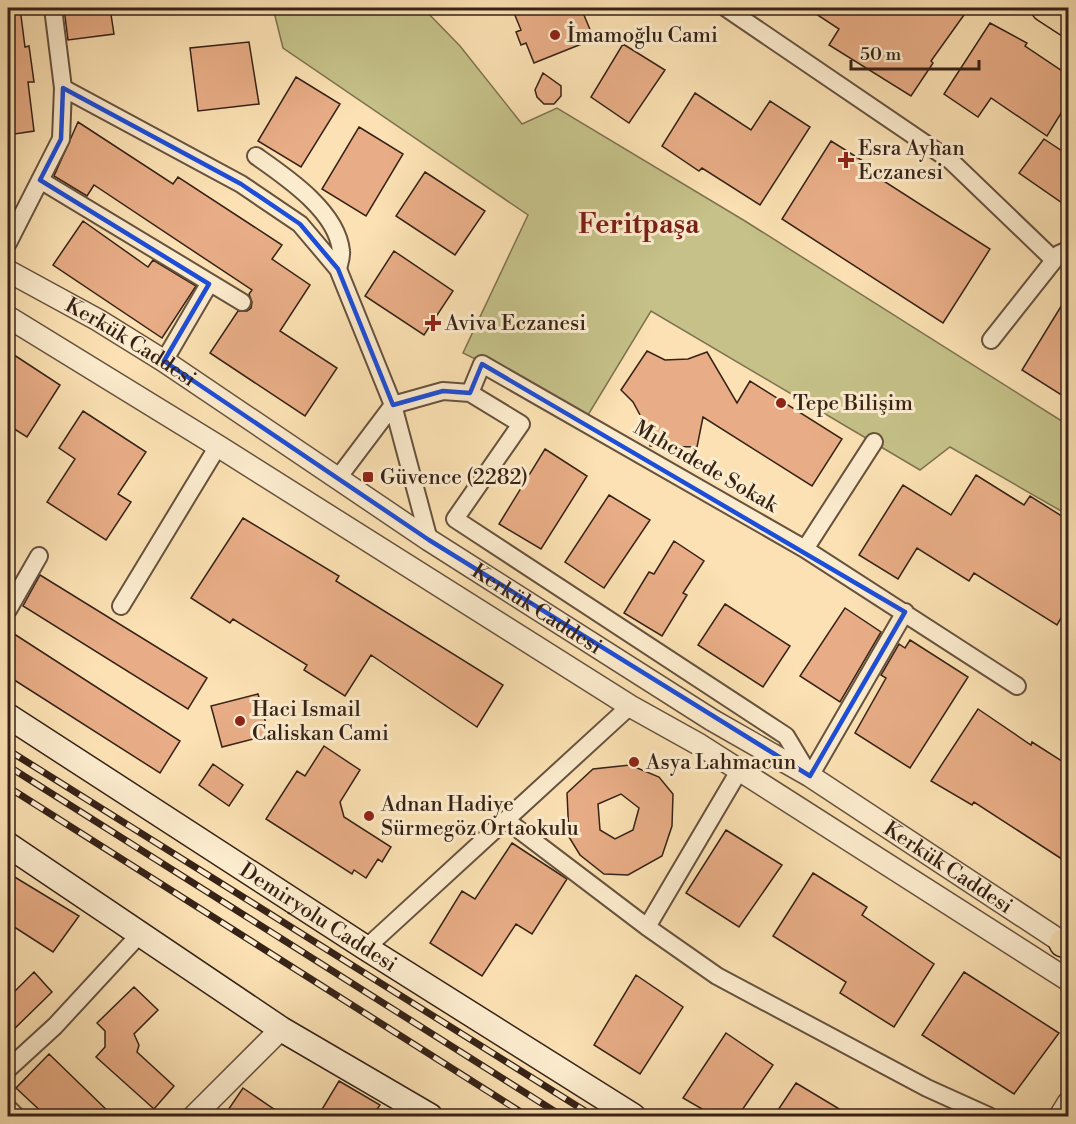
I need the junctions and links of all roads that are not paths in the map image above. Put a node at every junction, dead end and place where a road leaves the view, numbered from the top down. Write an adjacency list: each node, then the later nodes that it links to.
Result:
1 (53, 8): 5 (street)
2 (1045, 8): 4 (main road)
3 (737, 11): 10 (street)
4 (1068, 23)
5 (63, 87): 7 (street); 11 (street)
6 (256, 156): 11 (street)
7 (40, 180): 8 (street); 13 (street)
8 (8, 243)
9 (1068, 250): 10 (street)
10 (1054, 260): 16 (street)
11 (338, 269): 19 (street)
12 (8, 271): 17 (street, Kerkük Caddesi)
13 (210, 284): 14 (street); 17 (street)
14 (242, 302)
15 (8, 317): 21 (street, Kerkük Caddesi)
16 (991, 340)
17 (164, 361): 22 (street, Kerkük Caddesi)
18 (470, 393): 19 (street); 24 (street, Mıhcıdede Sokak); 33 (street)
19 (393, 405): 22 (street); 23 (street)
20 (874, 442): 24 (street)
21 (218, 446): 26 (street); 30 (street, Kerkük Caddesi)
22 (338, 478): 23 (street, Kerkük Caddesi)
23 (429, 540): 33 (street, Kerkük Caddesi)
24 (805, 549): 28 (street, Mıhcıdede Sokak)
25 (39, 556): 27 (street)
26 (121, 606)
27 (8, 610)
28 (905, 612): 29 (street, Mıhcıdede Sokak); 33 (street)
29 (1017, 686)
30 (630, 706): 32 (street, Kerkük Caddesi); 34 (street)
31 (8, 716): 39 (main road, Demiryolu Caddesi)
32 (739, 771): 36 (street); 40 (street, Kerkük Caddesi)
33 (810, 776): 38 (street, Kerkük Caddesi)
34 (506, 820): 36 (street); 39 (street)
35 (8, 845): 37 (main road)
36 (647, 927): 49 (street)
37 (140, 934): 41 (main road); 42 (street)
38 (1067, 944)
39 (366, 948): 48 (main road, Demiryolu Caddesi)
40 (1068, 980)
41 (281, 1029): 46 (street); 47 (main road)
42 (8, 1070)
43 (1068, 1103): 50 (street)
44 (8, 1108): 45 (street)
45 (16, 1116)
46 (194, 1116)
47 (429, 1116)
48 (633, 1116)
49 (989, 1116)
50 (1060, 1116)

